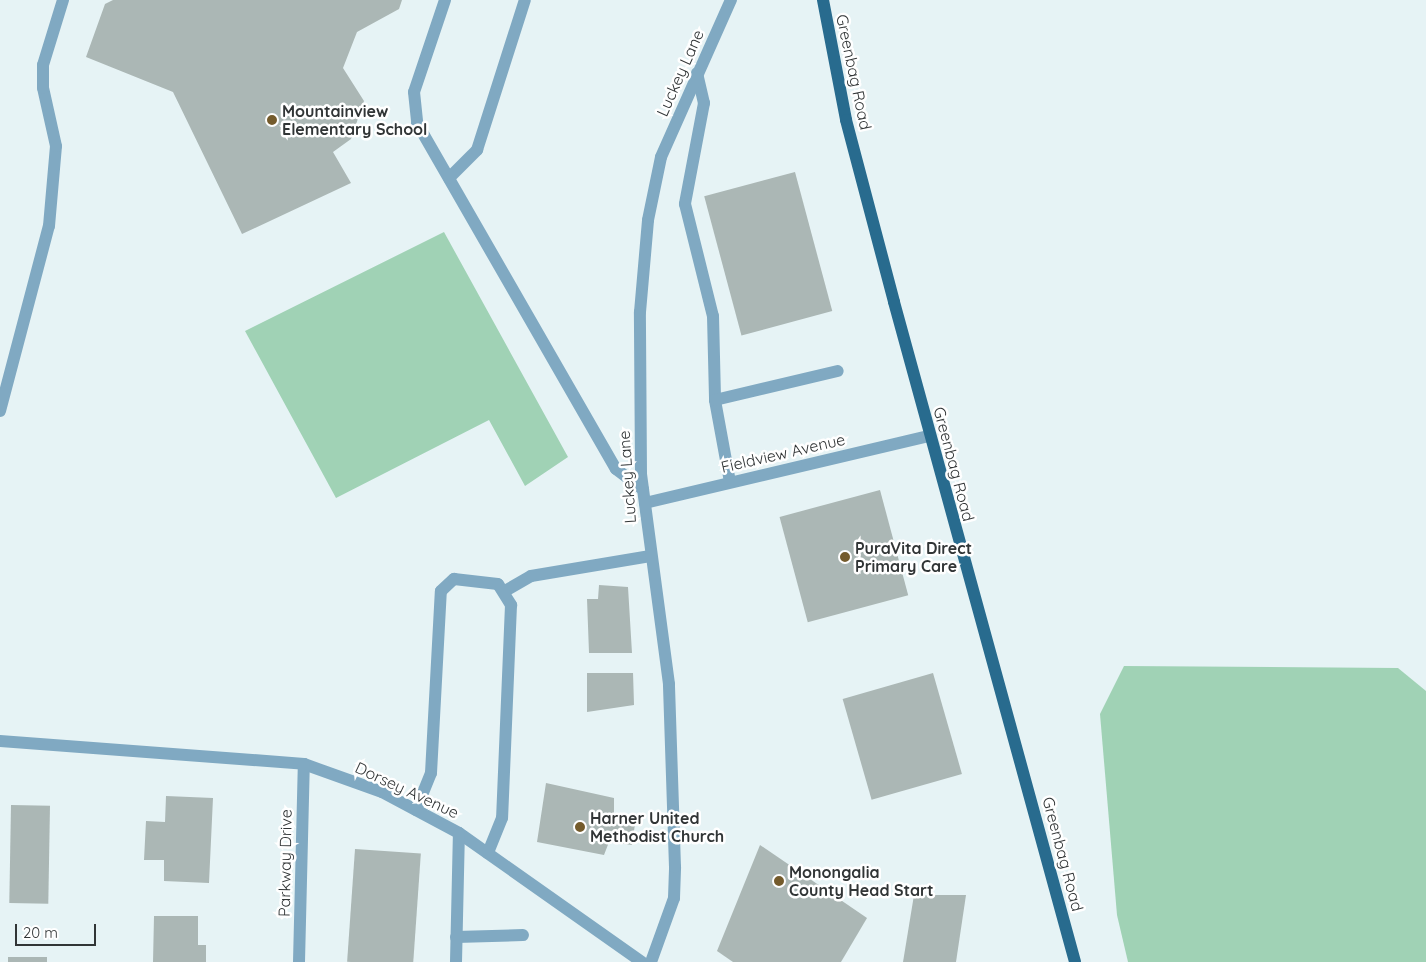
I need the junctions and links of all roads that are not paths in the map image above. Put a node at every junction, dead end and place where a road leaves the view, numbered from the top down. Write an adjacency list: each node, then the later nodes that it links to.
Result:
1 (63, 0): 10 (street)
2 (445, 0): 7 (street)
3 (525, 0): 7 (street)
4 (731, 0): 6 (street, Luckey Lane)
5 (823, 0): 11 (main road, Greenbag Road)
6 (697, 73): 9 (street); 13 (street, Luckey Lane)
7 (449, 178): 13 (street)
8 (838, 371): 9 (street)
9 (715, 400): 12 (street)
10 (0, 411)
11 (929, 436): 12 (street, Fieldview Avenue); 28 (main road, Greenbag Road)
12 (730, 482): 14 (street, Fieldview Avenue)
13 (643, 488): 14 (street, Luckey Lane)
14 (644, 503): 15 (street, Luckey Lane)
15 (650, 556): 16 (street); 27 (street, Luckey Lane)
16 (506, 591): 19 (street); 21 (street)
17 (0, 741): 18 (street, Dorsey Avenue)
18 (304, 764): 19 (street, Dorsey Avenue); 24 (street, Parkway Drive)
19 (416, 810): 20 (street, Dorsey Avenue)
20 (459, 833): 21 (street, Dorsey Avenue); 23 (street)
21 (488, 853): 26 (street, Dorsey Avenue)
22 (523, 935): 23 (street)
23 (456, 937): 25 (street)
24 (299, 962)
25 (456, 962)
26 (642, 962)
27 (651, 962)
28 (1075, 962)

